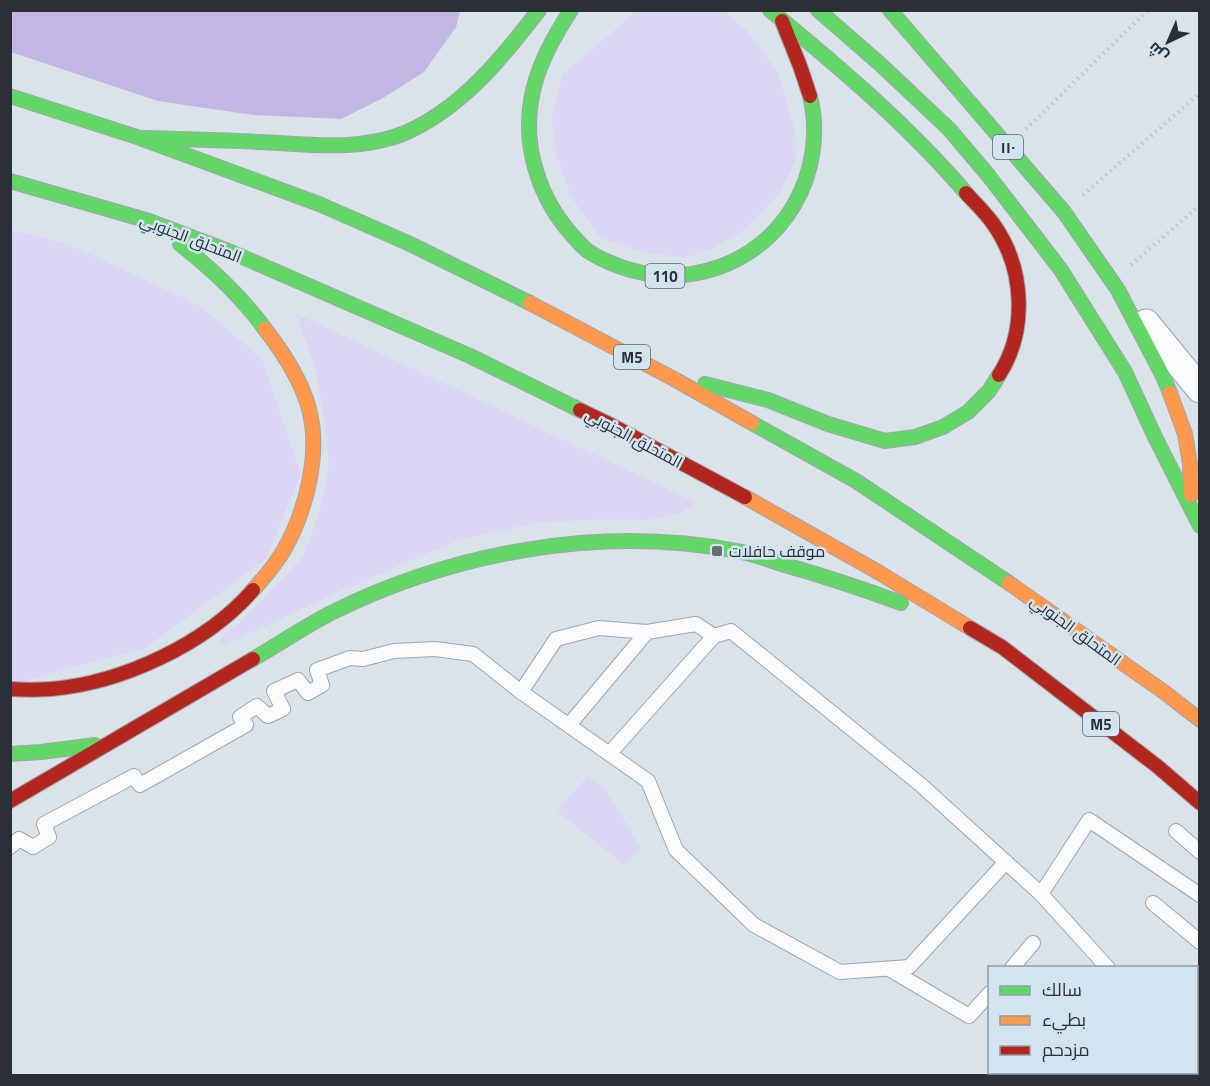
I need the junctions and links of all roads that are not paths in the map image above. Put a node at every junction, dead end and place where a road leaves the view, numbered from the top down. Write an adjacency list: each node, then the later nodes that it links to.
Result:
1 (539, 10): 8 (main road)
2 (571, 10): 6 (main road, 110)
3 (770, 10): 6 (main road)
4 (818, 10): 14 (main road)
5 (890, 10): 11 (main road, ١١٠)
6 (783, 21): 12 (main road)
7 (10, 96): 8 (main road, المتحلق الجنوبي / M5)
8 (140, 138): 12 (main road, المتحلق الجنوبي / M5)
9 (10, 181): 10 (main road, المتحلق الجنوبي / M5)
10 (149, 221): 18 (main road, المتحلق الجنوبي / M5); 19 (main road)
11 (1115, 285): 13 (street, ١١٠); 14 (main road)
12 (674, 379): 21 (main road, المتحلق الجنوبي / M5)
13 (1200, 389)
14 (1192, 512): 15 (main road)
15 (1200, 526)
16 (647, 632): 17 (lane); 20 (lane); 22 (lane)
17 (714, 636): 24 (lane); 31 (lane)
18 (1002, 647): 23 (main road); 27 (main road, المتحلق الجنوبي / M5)
19 (10, 689)
20 (521, 692): 22 (lane); 29 (lane)
21 (1200, 720)
22 (569, 725): 24 (lane)
23 (111, 743): 25 (main road); 26 (main road)
24 (610, 753): 39 (lane)
25 (10, 754)
26 (10, 801)
27 (1200, 803)
28 (1176, 831): 30 (lane)
29 (10, 847)
30 (1200, 852)
31 (1006, 862): 32 (lane); 39 (lane)
32 (1041, 894): 33 (lane); 38 (lane)
33 (1200, 895)
34 (1152, 903): 35 (lane)
35 (1200, 942)
36 (1033, 943): 37 (lane)
37 (1014, 966)
38 (1106, 966)
39 (889, 969): 40 (lane)
40 (988, 995)

